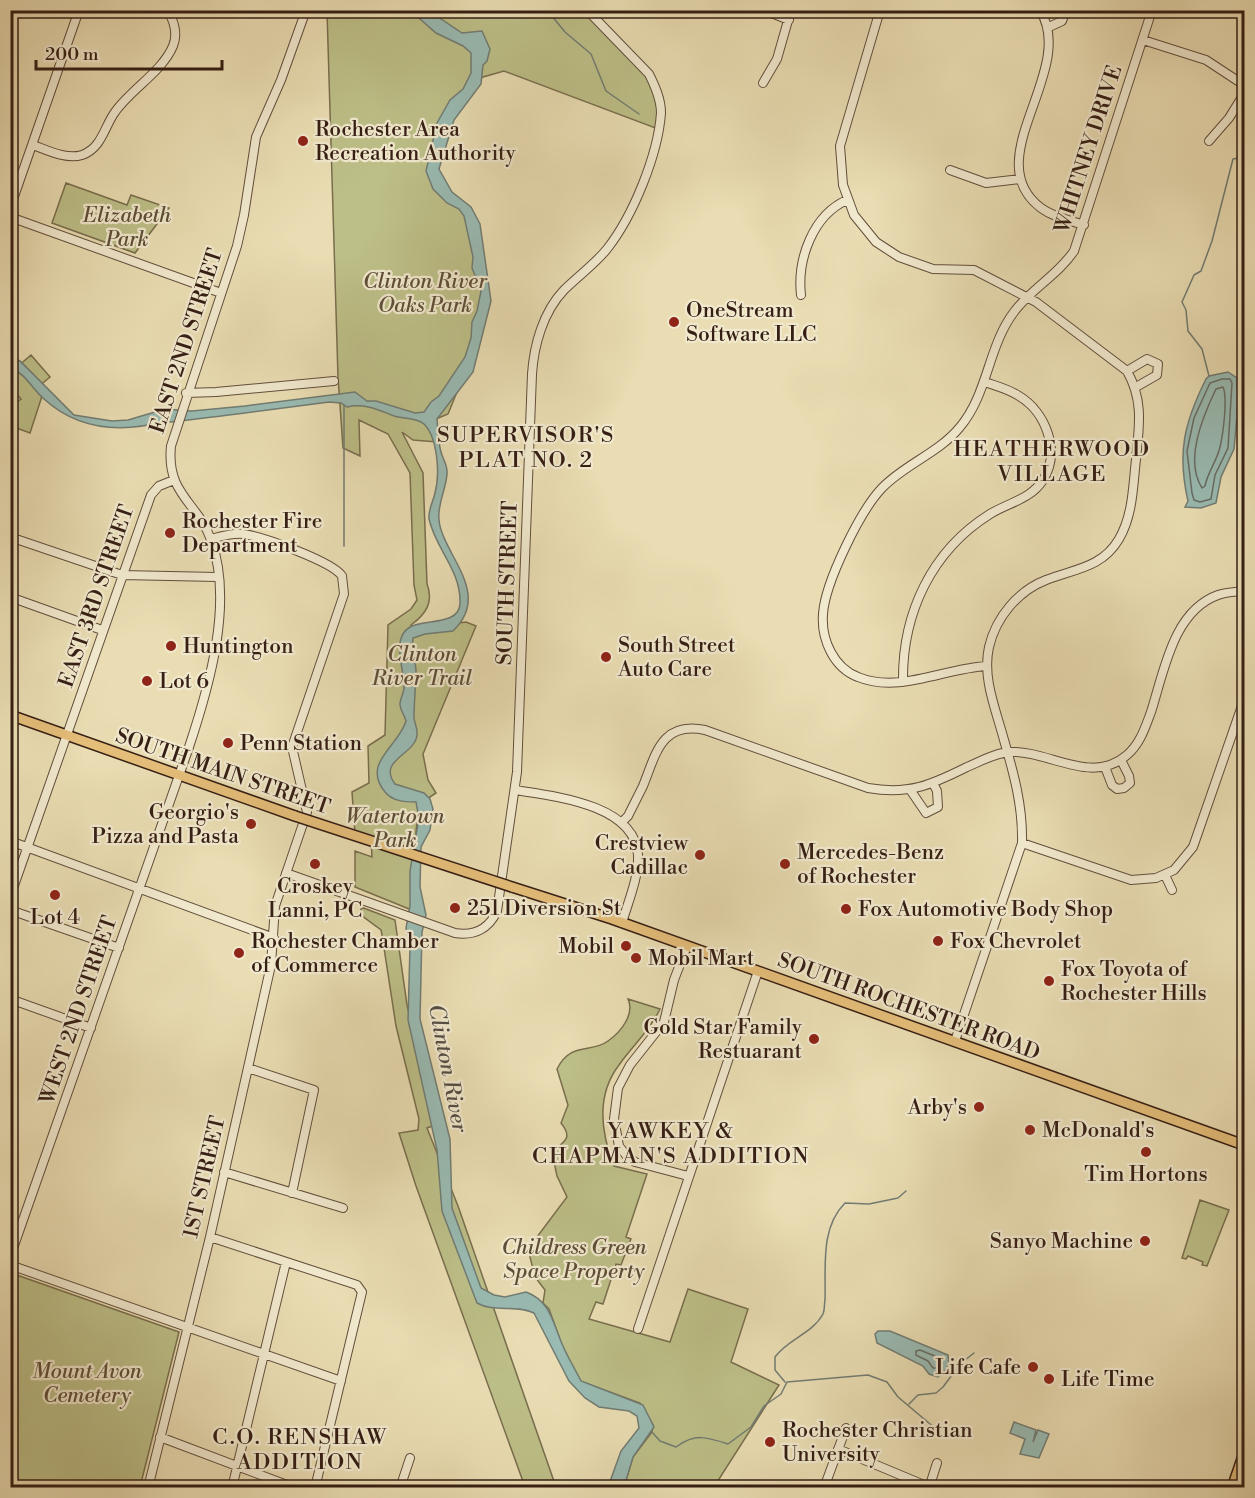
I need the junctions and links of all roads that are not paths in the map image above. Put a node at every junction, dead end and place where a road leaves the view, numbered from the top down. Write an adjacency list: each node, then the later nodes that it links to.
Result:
1 (79, 10): 18 (street)
2 (167, 10): 18 (street)
3 (587, 10): 51 (street, SOUTH STREET)
4 (764, 10): 11 (street)
5 (791, 10): 11 (street)
6 (880, 10): 21 (street)
7 (1040, 10): 12 (street)
8 (1066, 10): 12 (street)
9 (1152, 10): 13 (street, WHITNEY DRIVE)
10 (305, 15): 25 (street, EAST 2ND STREET)
11 (789, 20): 14 (street)
12 (1049, 27): 20 (street)
13 (1143, 40): 15 (street); 24 (street, WHITNEY DRIVE)
14 (763, 83)
15 (1245, 86)
16 (1245, 94): 17 (street)
17 (1209, 141)
18 (33, 144): 22 (street)
19 (950, 170): 20 (street)
20 (1020, 179): 24 (street)
21 (847, 200): 26 (street); 27 (street)
22 (10, 208)
23 (10, 217): 25 (street)
24 (1084, 225): 27 (street, WHITNEY DRIVE)
25 (221, 293): 32 (street, EAST 2ND STREET)
26 (801, 296)
27 (1028, 298): 28 (street); 30 (street, WHITNEY DRIVE)
28 (1127, 371): 31 (street); 31 (street)
29 (334, 381): 32 (street)
30 (985, 382): 42 (street); 42 (street, WHITNEY DRIVE)
31 (1136, 387): 41 (street)
32 (186, 393): 33 (street, EAST 2ND STREET)
33 (174, 480): 35 (street, EAST 2ND STREET); 36 (street, EAST 3RD STREET)
34 (10, 537): 36 (street)
35 (211, 539): 37 (street, EAST 2ND STREET); 57 (street, 1ST STREET)
36 (122, 575): 37 (street); 40 (street, EAST 3RD STREET)
37 (217, 577): 49 (street, EAST 2ND STREET)
38 (1245, 591): 47 (street)
39 (10, 597): 40 (street)
40 (102, 630): 45 (street, EAST 3RD STREET)
41 (987, 666): 42 (street, WHITNEY DRIVE); 46 (street)
42 (903, 682)
43 (1245, 700): 58 (street)
44 (10, 715): 45 (main road, SOUTH MAIN STREET)
45 (67, 735): 49 (main road, SOUTH MAIN STREET); 56 (street, EAST 3RD STREET)
46 (1008, 752): 48 (street); 50 (street); 55 (street)
47 (1121, 760): 48 (street); 48 (street)
48 (1105, 767)
49 (179, 775): 59 (street, WEST 2ND STREET); 62 (main road, SOUTH MAIN STREET, bridge)
50 (933, 783): 52 (street); 52 (street)
51 (515, 790): 53 (street); 57 (street, SOUTH STREET)
52 (911, 790): 53 (street)
53 (621, 823): 64 (street)
54 (10, 841): 56 (street)
55 (1022, 843): 58 (street); 71 (street)
56 (28, 847): 59 (street); 61 (street, EAST 3RD STREET)
57 (286, 873): 65 (street, 1ST STREET)
58 (1165, 875): 60 (street)
59 (140, 888): 65 (street); 67 (street, WEST 2ND STREET)
60 (1172, 890)
61 (10, 897)
62 (561, 903): 64 (main road, SOUTH ROCHESTER ROAD)
63 (10, 910): 67 (street)
64 (622, 923): 66 (main road, SOUTH ROCHESTER ROAD)
65 (274, 938): 72 (street, 1ST STREET)
66 (687, 946): 68 (main road, SOUTH ROCHESTER ROAD); 75 (street)
67 (119, 948): 70 (street, WEST 2ND STREET)
68 (758, 971): 71 (main road, SOUTH ROCHESTER ROAD); 75 (street)
69 (10, 999): 70 (street)
70 (91, 1028): 79 (street, WEST 2ND STREET)
71 (955, 1041): 73 (main road, SOUTH ROCHESTER ROAD)
72 (248, 1068): 74 (street, 1ST STREET); 76 (street)
73 (1245, 1145)
74 (224, 1172): 76 (street); 78 (street, 1ST STREET)
75 (688, 1176): 83 (street)
76 (292, 1193): 77 (street)
77 (343, 1209)
78 (210, 1237): 80 (street); 82 (street, 1ST STREET)
79 (10, 1257)
80 (286, 1262): 84 (street); 85 (street)
81 (10, 1265): 82 (street)
82 (188, 1327): 84 (street); 87 (street, 1ST STREET)
83 (638, 1329)
84 (264, 1353): 85 (street); 92 (street)
85 (341, 1381): 97 (street)
86 (846, 1428): 88 (street)
87 (160, 1437): 92 (street); 94 (street, 1ST STREET)
88 (838, 1449): 93 (street); 99 (street)
89 (1245, 1452): 100 (main road)
90 (410, 1458): 98 (street)
91 (938, 1463): 93 (street)
92 (237, 1466): 95 (street); 96 (street)
93 (929, 1487)
94 (148, 1488)
95 (232, 1488)
96 (295, 1488)
97 (315, 1488)
98 (400, 1488)
99 (824, 1488)
100 (1232, 1488)

